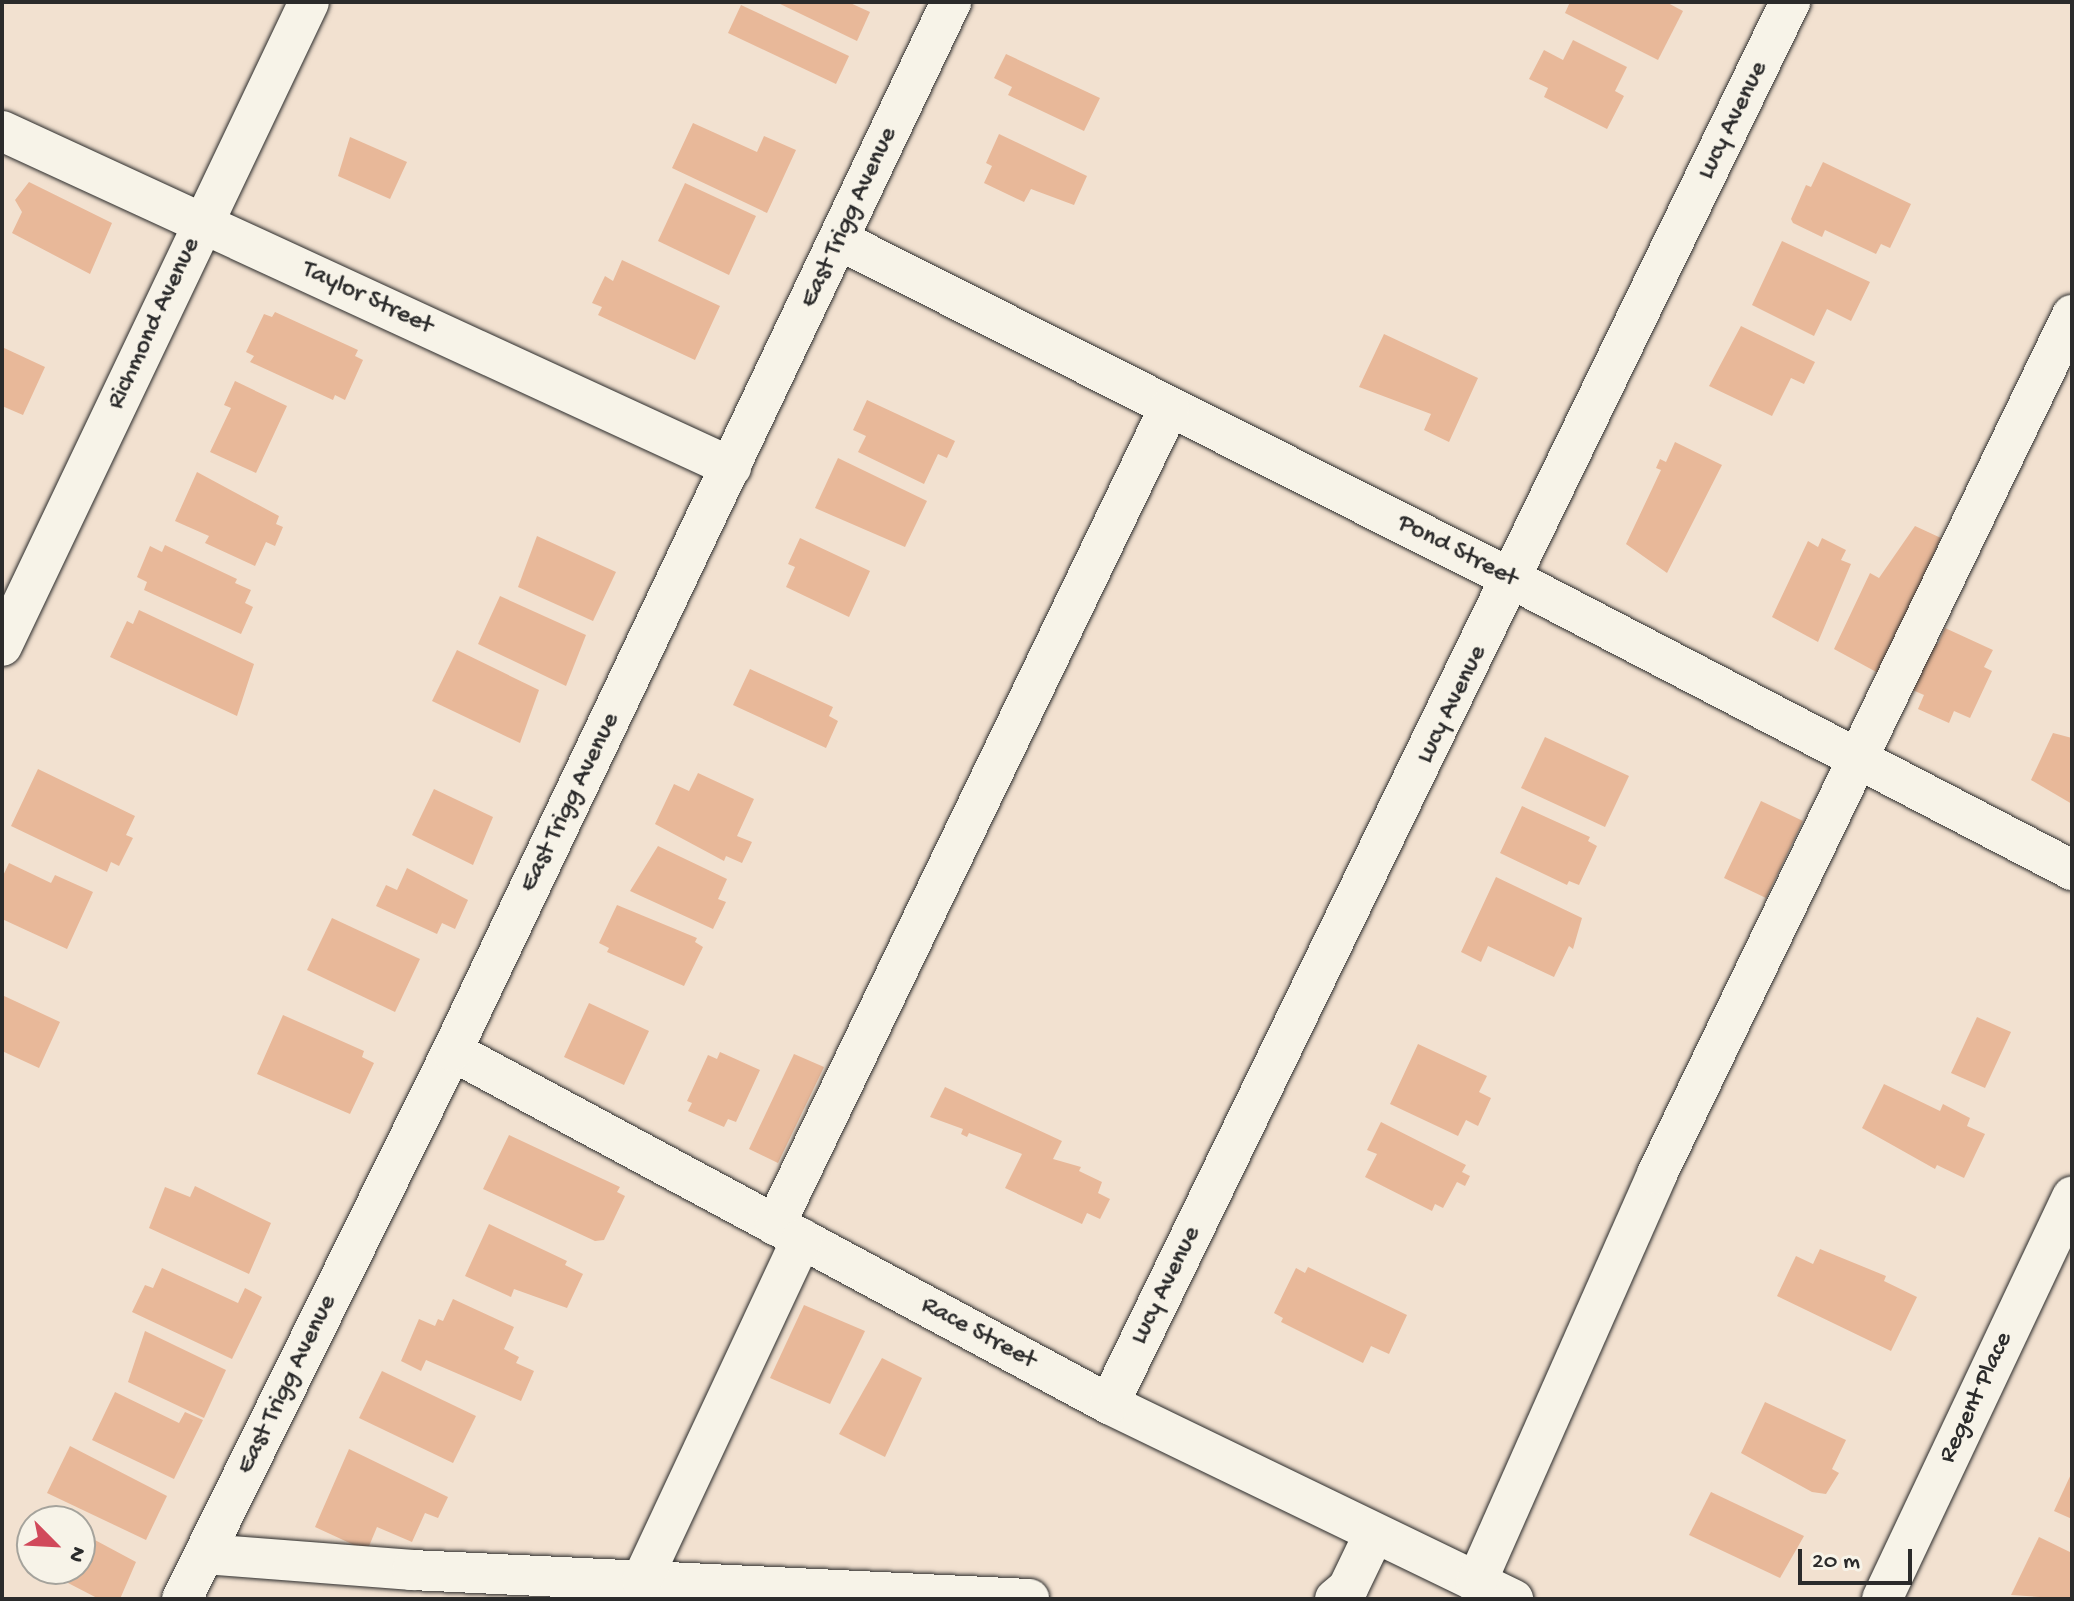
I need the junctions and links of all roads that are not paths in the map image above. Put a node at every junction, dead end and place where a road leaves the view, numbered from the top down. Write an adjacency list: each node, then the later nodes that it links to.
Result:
1 (309, 2): 5 (street, Richmond Avenue)
2 (951, 2): 6 (street, East Trigg Avenue)
3 (1790, 2): 10 (street, Lucy Avenue)
4 (2, 131): 5 (street, Taylor Street)
5 (203, 223): 9 (street, Taylor Street); 11 (street, Richmond Avenue)
6 (839, 240): 8 (street, Pond Street); 9 (street, East Trigg Avenue)
7 (2072, 315): 12 (street)
8 (1169, 408): 10 (street, Pond Street); 16 (street)
9 (731, 467): 14 (street, East Trigg Avenue)
10 (1514, 580): 12 (street, Pond Street); 17 (street, Lucy Avenue)
11 (2, 646)
12 (1856, 758): 13 (street, Pond Street); 21 (street)
13 (2072, 870)
14 (452, 1051): 16 (street, Race Street); 19 (street, East Trigg Avenue)
15 (2072, 1197): 26 (street, Regent Place)
16 (789, 1232): 17 (street, Race Street); 20 (street)
17 (1109, 1404): 18 (street, Race Street)
18 (1373, 1536): 21 (street, Race Street); 24 (street)
19 (205, 1554): 20 (street); 22 (street, East Trigg Avenue)
20 (642, 1580): 23 (street)
21 (1476, 1583): 25 (street, Race Street)
22 (182, 1599)
23 (1029, 1599)
24 (1335, 1599)
25 (1513, 1599)
26 (1882, 1599)

